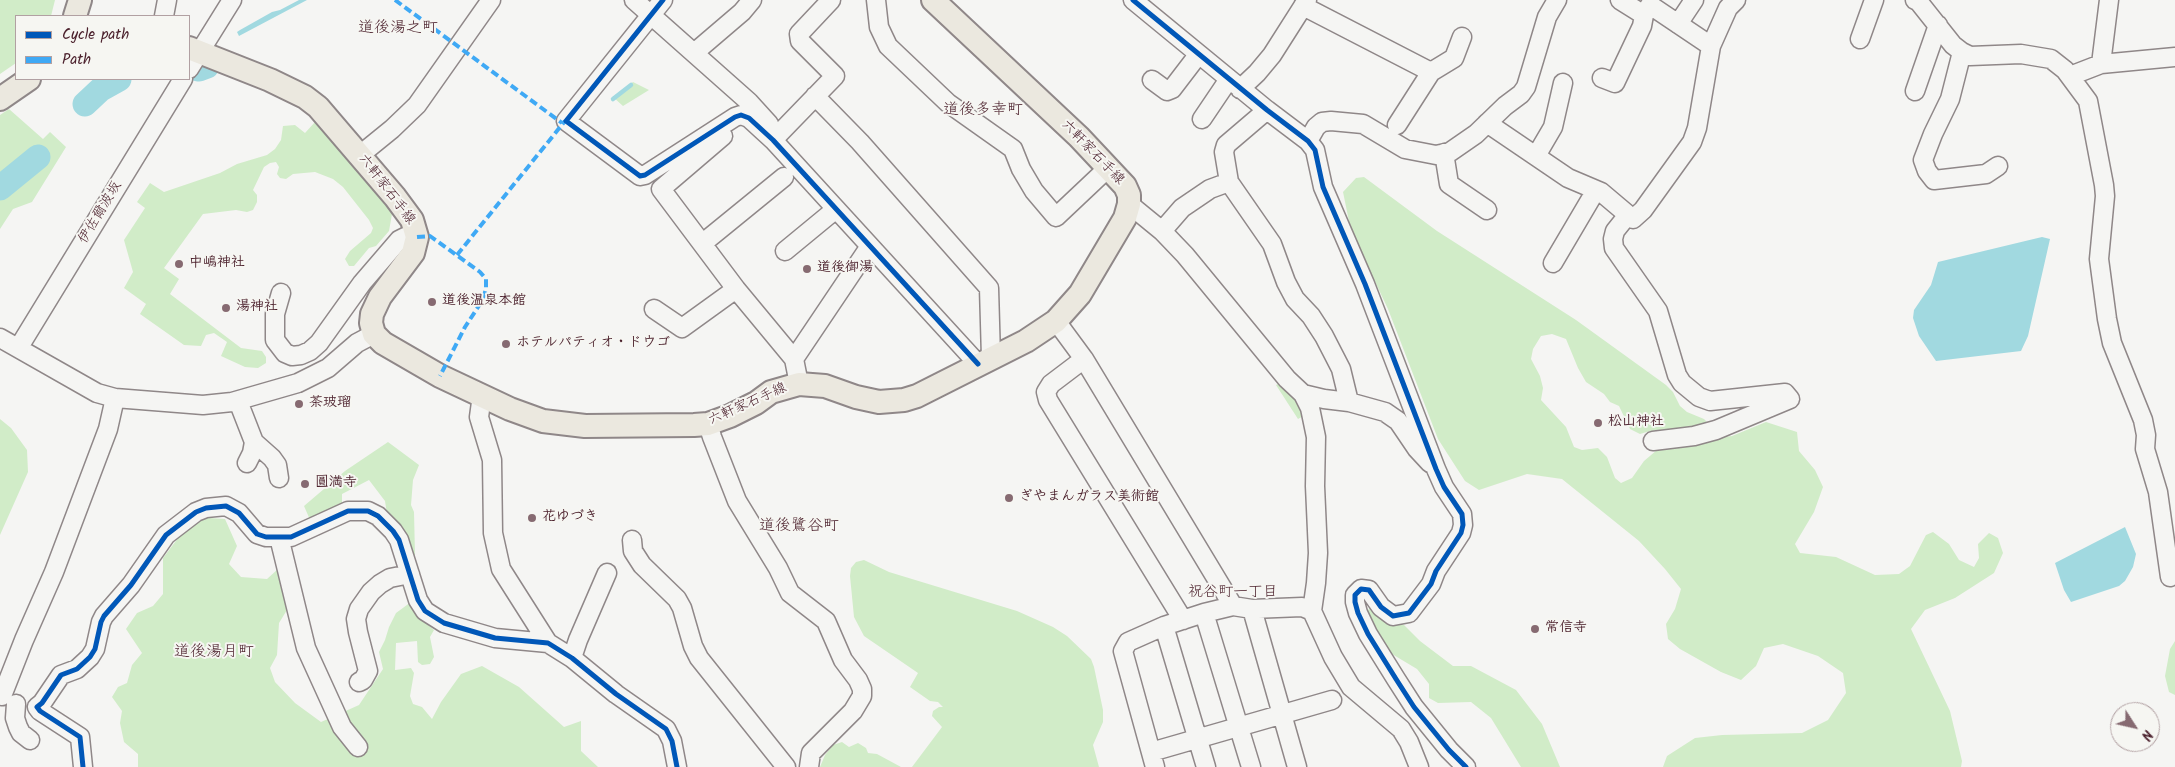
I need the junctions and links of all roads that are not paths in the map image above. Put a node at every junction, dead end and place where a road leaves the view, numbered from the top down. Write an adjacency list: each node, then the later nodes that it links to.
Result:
1 (167, 0): 20 (street)
2 (232, 0): 30 (street)
3 (491, 0): 52 (street)
4 (634, 0): 21 (street)
5 (663, 0): 21 (street)
6 (752, 0): 28 (street)
7 (831, 0): 42 (street)
8 (876, 0): 55 (street)
9 (933, 0): 55 (main road, 六軒家石手線)
10 (1557, 0): 46 (street)
11 (1620, 0): 19 (street)
12 (1694, 0): 22 (street)
13 (1736, 0): 26 (street)
14 (1874, 0): 25 (street)
15 (1917, 0): 23 (street)
16 (2109, 0): 32 (street)
17 (1143, 3): 29 (street)
18 (1305, 3): 33 (street); 40 (street)
19 (1649, 7): 22 (street); 35 (street)
20 (164, 15)
21 (651, 15): 28 (street); 47 (street)
22 (1678, 24): 26 (street)
23 (1938, 25): 27 (street); 41 (street)
24 (1462, 37): 33 (street)
25 (1860, 39)
26 (1711, 46): 62 (street)
27 (1962, 52): 34 (street); 54 (street)
28 (694, 53): 49 (street)
29 (1198, 54): 38 (street); 40 (street)
30 (192, 56): 52 (main road, 六軒家石手線)
31 (2175, 58): 32 (street)
32 (2101, 64): 34 (street)
33 (1431, 72): 48 (street)
34 (2070, 76): 95 (street)
35 (1602, 78)
36 (28, 80): 43 (main road)
37 (182, 80): 75 (street, 伊佐爾波坂)
38 (1152, 80)
39 (1563, 83): 53 (street)
40 (1234, 84): 44 (street); 45 (street)
41 (1915, 91)
42 (815, 96): 49 (street); 78 (street)
43 (0, 99)
44 (1267, 110): 50 (street); 57 (street)
45 (1202, 120)
46 (1487, 123): 51 (street); 53 (street)
47 (725, 124): 49 (street); 65 (street)
48 (1397, 124)
49 (773, 140): 60 (street)
50 (1308, 141): 51 (street); 89 (street)
51 (1444, 153): 61 (street)
52 (360, 155): 64 (main road, 六軒家石手線)
53 (1536, 156): 58 (street)
54 (1998, 166)
55 (1109, 167): 59 (main road, 六軒家石手線)
56 (784, 177): 65 (street)
57 (1229, 182): 63 (street); 84 (street)
58 (1596, 190): 62 (street); 68 (street)
59 (1130, 204): 63 (street); 72 (main road, 六軒家石手線)
60 (836, 209): 66 (street); 67 (street)
61 (1487, 210)
62 (1627, 216): 86 (street)
63 (1162, 231): 80 (street)
64 (417, 237): 70 (street); 73 (main road, 六軒家石手線)
65 (703, 243): 69 (street)
66 (870, 246): 76 (street); 78 (street)
67 (785, 251)
68 (1553, 263)
69 (736, 289): 71 (street); 76 (street)
70 (281, 293)
71 (654, 309)
72 (1056, 321): 77 (street); 78 (main road, 六軒家石手線)
73 (374, 334): 81 (main road, 六軒家石手線); 83 (street)
74 (1, 340): 75 (street)
75 (19, 347): 82 (street)
76 (794, 359): 79 (street)
77 (1084, 359): 96 (street); 100 (street)
78 (984, 361): 79 (main road, 六軒家石手線)
79 (799, 384): 85 (main road, 六軒家石手線)
80 (1303, 394): 84 (street); 98 (street)
81 (482, 395): 85 (main road, 六軒家石手線); 102 (street)
82 (115, 398): 83 (street); 105 (street)
83 (238, 401): 87 (street)
84 (1349, 402): 89 (street)
85 (708, 424): 114 (street)
86 (1653, 441)
87 (254, 442): 88 (street); 90 (street)
88 (247, 463)
89 (1436, 468): 123 (street)
90 (279, 478)
91 (279, 537): 94 (street); 107 (street); 112 (street)
92 (632, 540): 117 (street)
93 (607, 573): 103 (street)
94 (410, 574): 102 (street); 104 (street)
95 (2170, 577)
96 (1233, 606): 97 (street); 99 (street)
97 (1252, 609): 98 (street); 108 (street)
98 (1312, 611): 122 (street)
99 (1204, 613): 100 (street); 109 (street)
100 (1183, 620): 101 (street)
101 (1164, 626): 110 (street); 113 (street)
102 (548, 643): 103 (street)
103 (572, 658): 116 (street)
104 (359, 682)
105 (6, 698): 107 (street); 111 (street)
106 (1332, 700): 108 (street)
107 (36, 707): 115 (street)
108 (1282, 714): 109 (street); 121 (street)
109 (1239, 726): 110 (street); 120 (street)
110 (1197, 738): 113 (street); 119 (street)
111 (30, 740)
112 (358, 746)
113 (1153, 759)
114 (810, 760): 118 (street)
115 (83, 767)
116 (677, 767)
117 (786, 767)
118 (796, 767)
119 (1206, 767)
120 (1252, 767)
121 (1297, 767)
122 (1419, 767)
123 (1466, 767)

